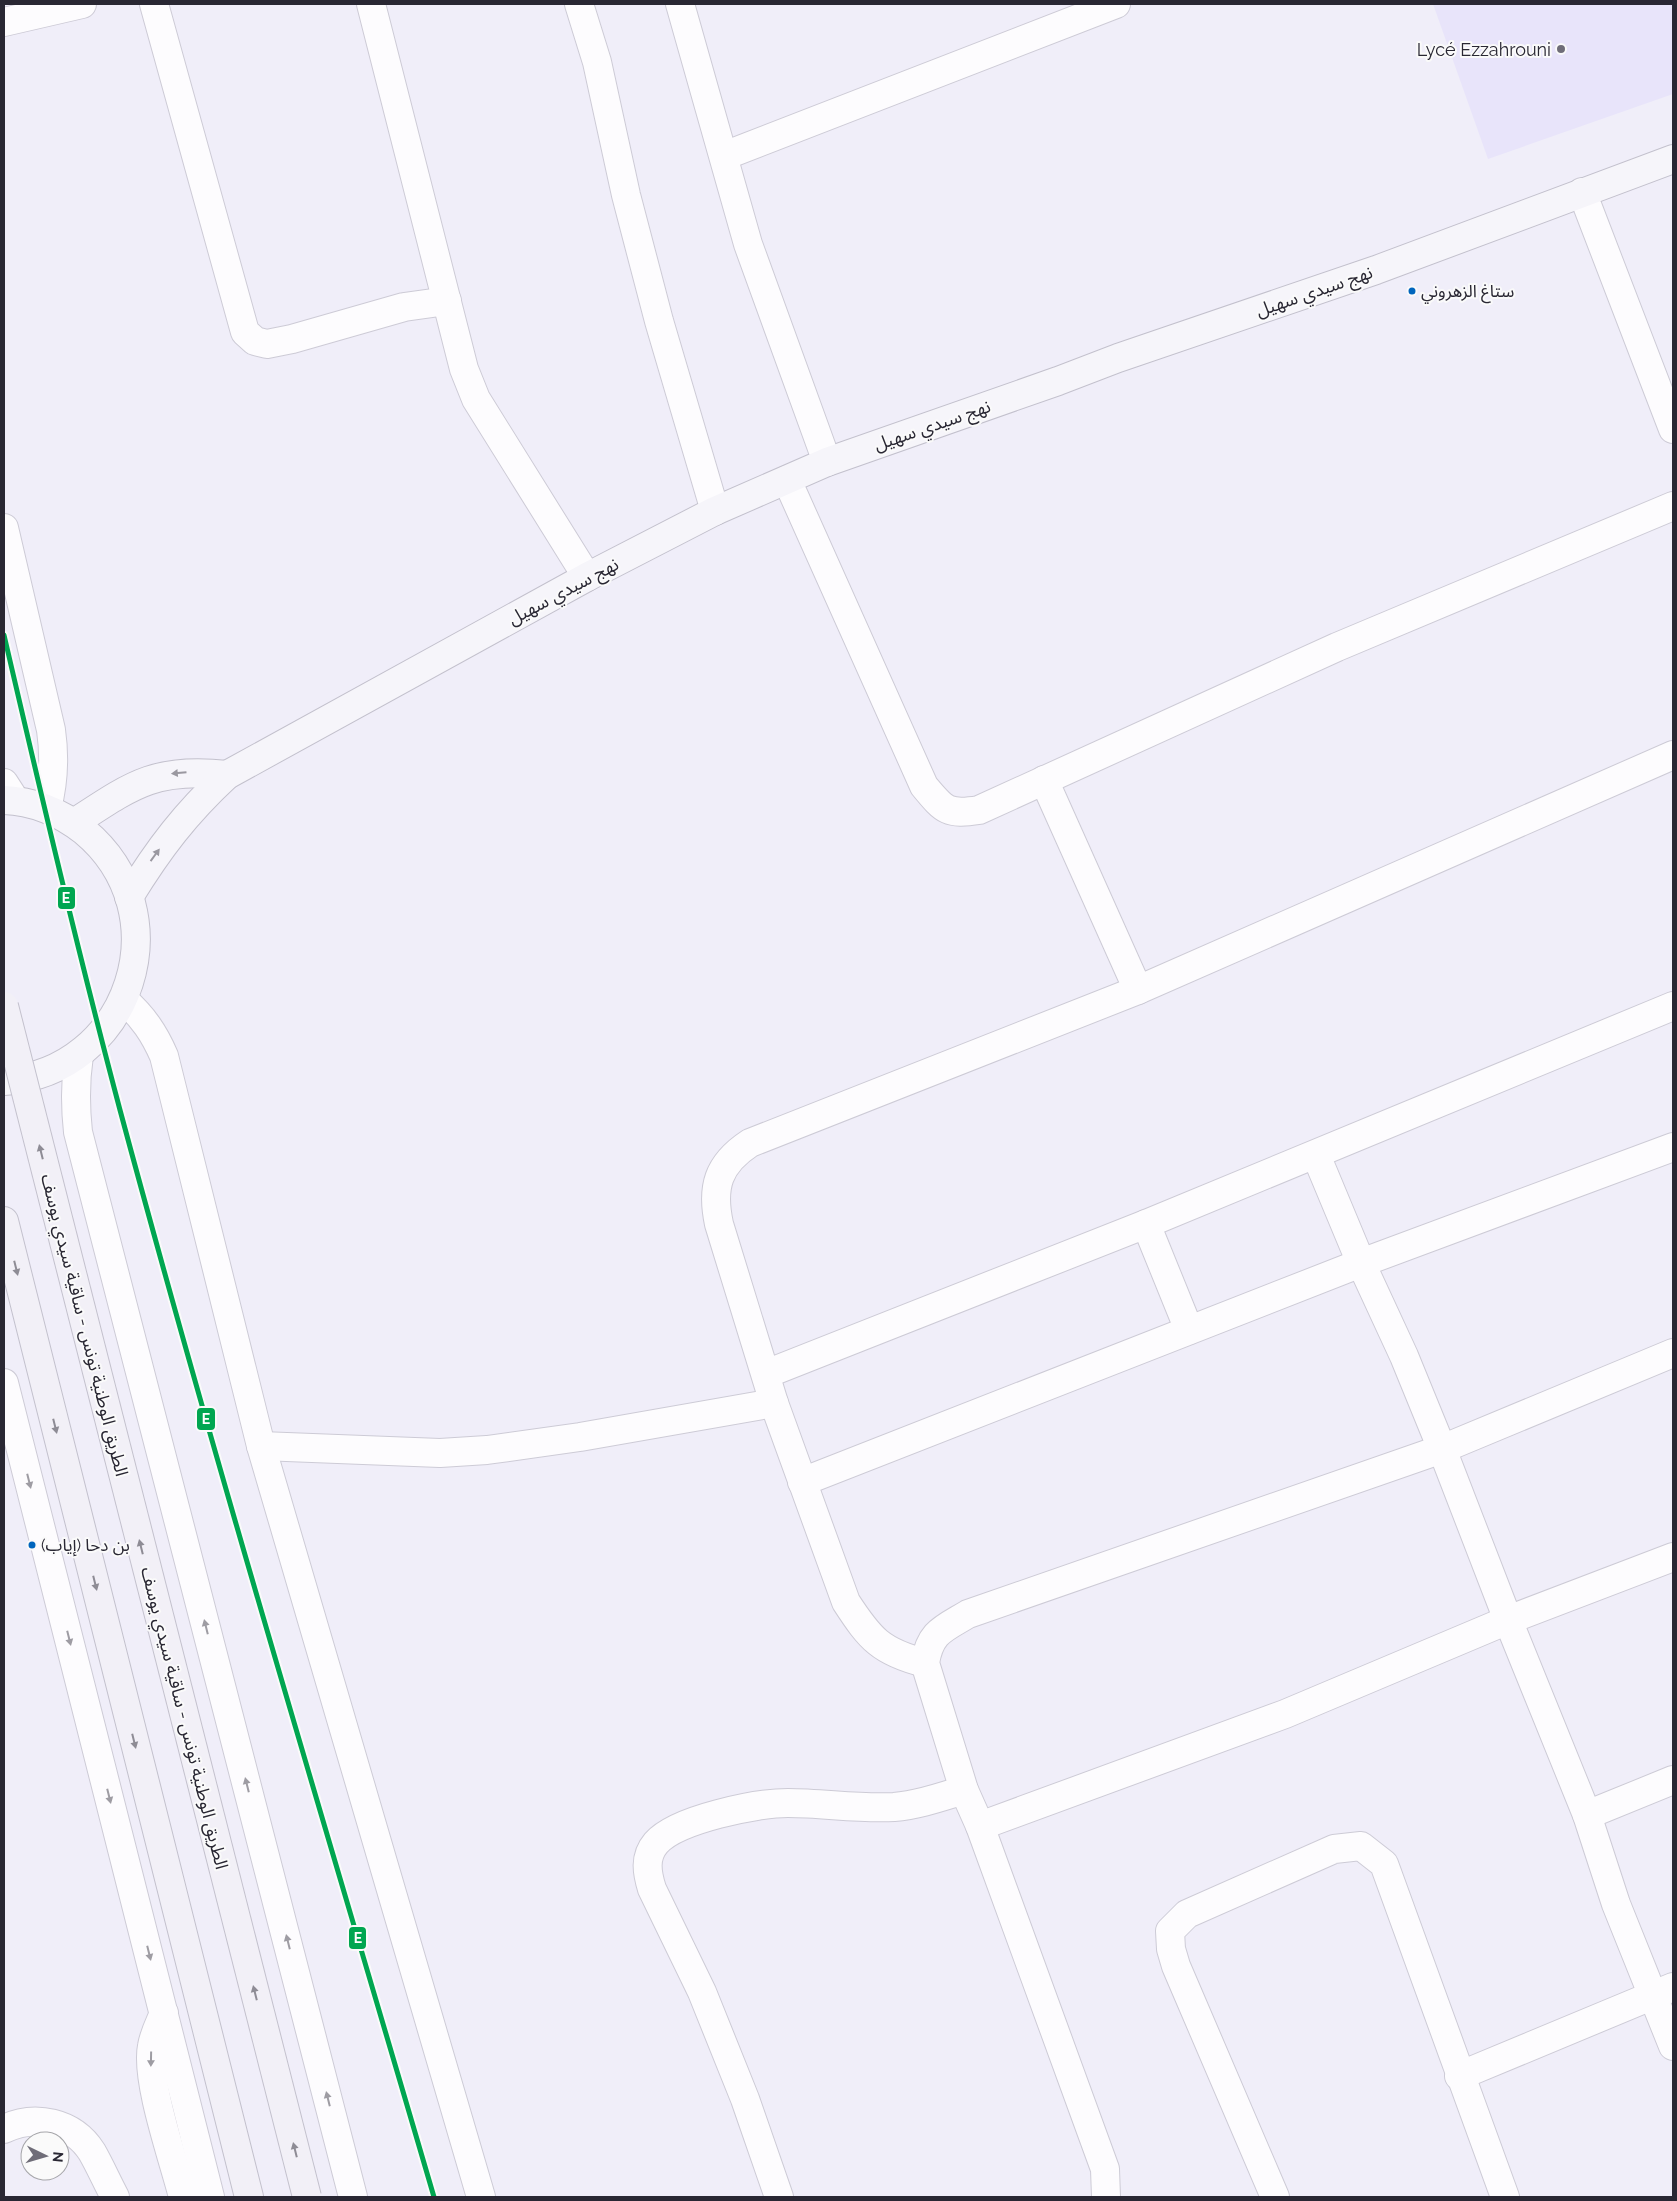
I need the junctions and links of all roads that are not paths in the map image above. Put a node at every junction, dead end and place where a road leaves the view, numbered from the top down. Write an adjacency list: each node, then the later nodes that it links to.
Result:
1 (82, 4): 7 (street)
2 (154, 4): 11 (street)
3 (371, 4): 11 (street)
4 (579, 4): 16 (street)
5 (680, 4): 8 (street)
6 (1116, 4): 8 (street)
7 (4, 22)
8 (724, 156): 13 (street)
9 (1673, 159): 10 (main road, نهج سيدي سهيل)
10 (1582, 192): 12 (street); 13 (main road, نهج سيدي سهيل)
11 (447, 301): 18 (street)
12 (1673, 429)
13 (827, 462): 14 (main road, نهج سيدي سهيل)
14 (787, 480): 16 (main road, نهج سيدي سهيل); 21 (street)
15 (1673, 506): 21 (street)
16 (715, 512): 18 (main road, نهج سيدي سهيل)
17 (4, 528): 23 (street)
18 (587, 578): 20 (main road, نهج سيدي سهيل)
19 (1673, 755): 26 (street)
20 (227, 775): 24 (main road, one-way to 24); 25 (main road, نهج سيدي سهيل, one-way to 20)
21 (1044, 780): 26 (street)
22 (8, 794): 23 (main road)
23 (47, 808): 24 (main road)
24 (74, 823): 25 (main road)
25 (130, 896): 27 (main road)
26 (1138, 990): 39 (street)
27 (124, 1000): 30 (main road); 42 (street)
28 (4, 1006): 61 (highway, الطريق الوطنية تونس - ساقية سيدي يوسف, one-way to 28, bridge)
29 (1673, 1006): 33 (street)
30 (79, 1055): 31 (main road); 62 (street, one-way to 30)
31 (4, 1082)
32 (1673, 1146): 36 (street)
33 (1316, 1155): 35 (street); 36 (street)
34 (4, 1221): 60 (highway, one-way to 60)
35 (1146, 1224): 37 (street); 39 (street)
36 (1361, 1262): 37 (street); 43 (street)
37 (1189, 1330): 44 (street)
38 (1673, 1354): 43 (street)
39 (766, 1374): 41 (street)
40 (4, 1383): 53 (street, one-way to 53)
41 (774, 1403): 42 (street); 44 (street)
42 (261, 1446): 63 (street)
43 (1442, 1449): 46 (street); 47 (street)
44 (802, 1482): 47 (street)
45 (1673, 1557): 46 (street)
46 (1508, 1620): 50 (street); 51 (street)
47 (925, 1663): 49 (street)
48 (1673, 1780): 50 (street)
49 (964, 1790): 51 (street); 64 (street)
50 (1587, 1815): 52 (street)
51 (980, 1826): 65 (street)
52 (1663, 1991): 54 (street); 55 (street)
53 (164, 2013): 58 (street, one-way to 58); 59 (street)
54 (1673, 2046)
55 (1459, 2076): 66 (street); 67 (street)
56 (4, 2129): 57 (street)
57 (115, 2197)
58 (183, 2197)
59 (210, 2197)
60 (249, 2197)
61 (307, 2197)
62 (354, 2197)
63 (481, 2197)
64 (779, 2197)
65 (1106, 2197)
66 (1275, 2197)
67 (1505, 2197)

